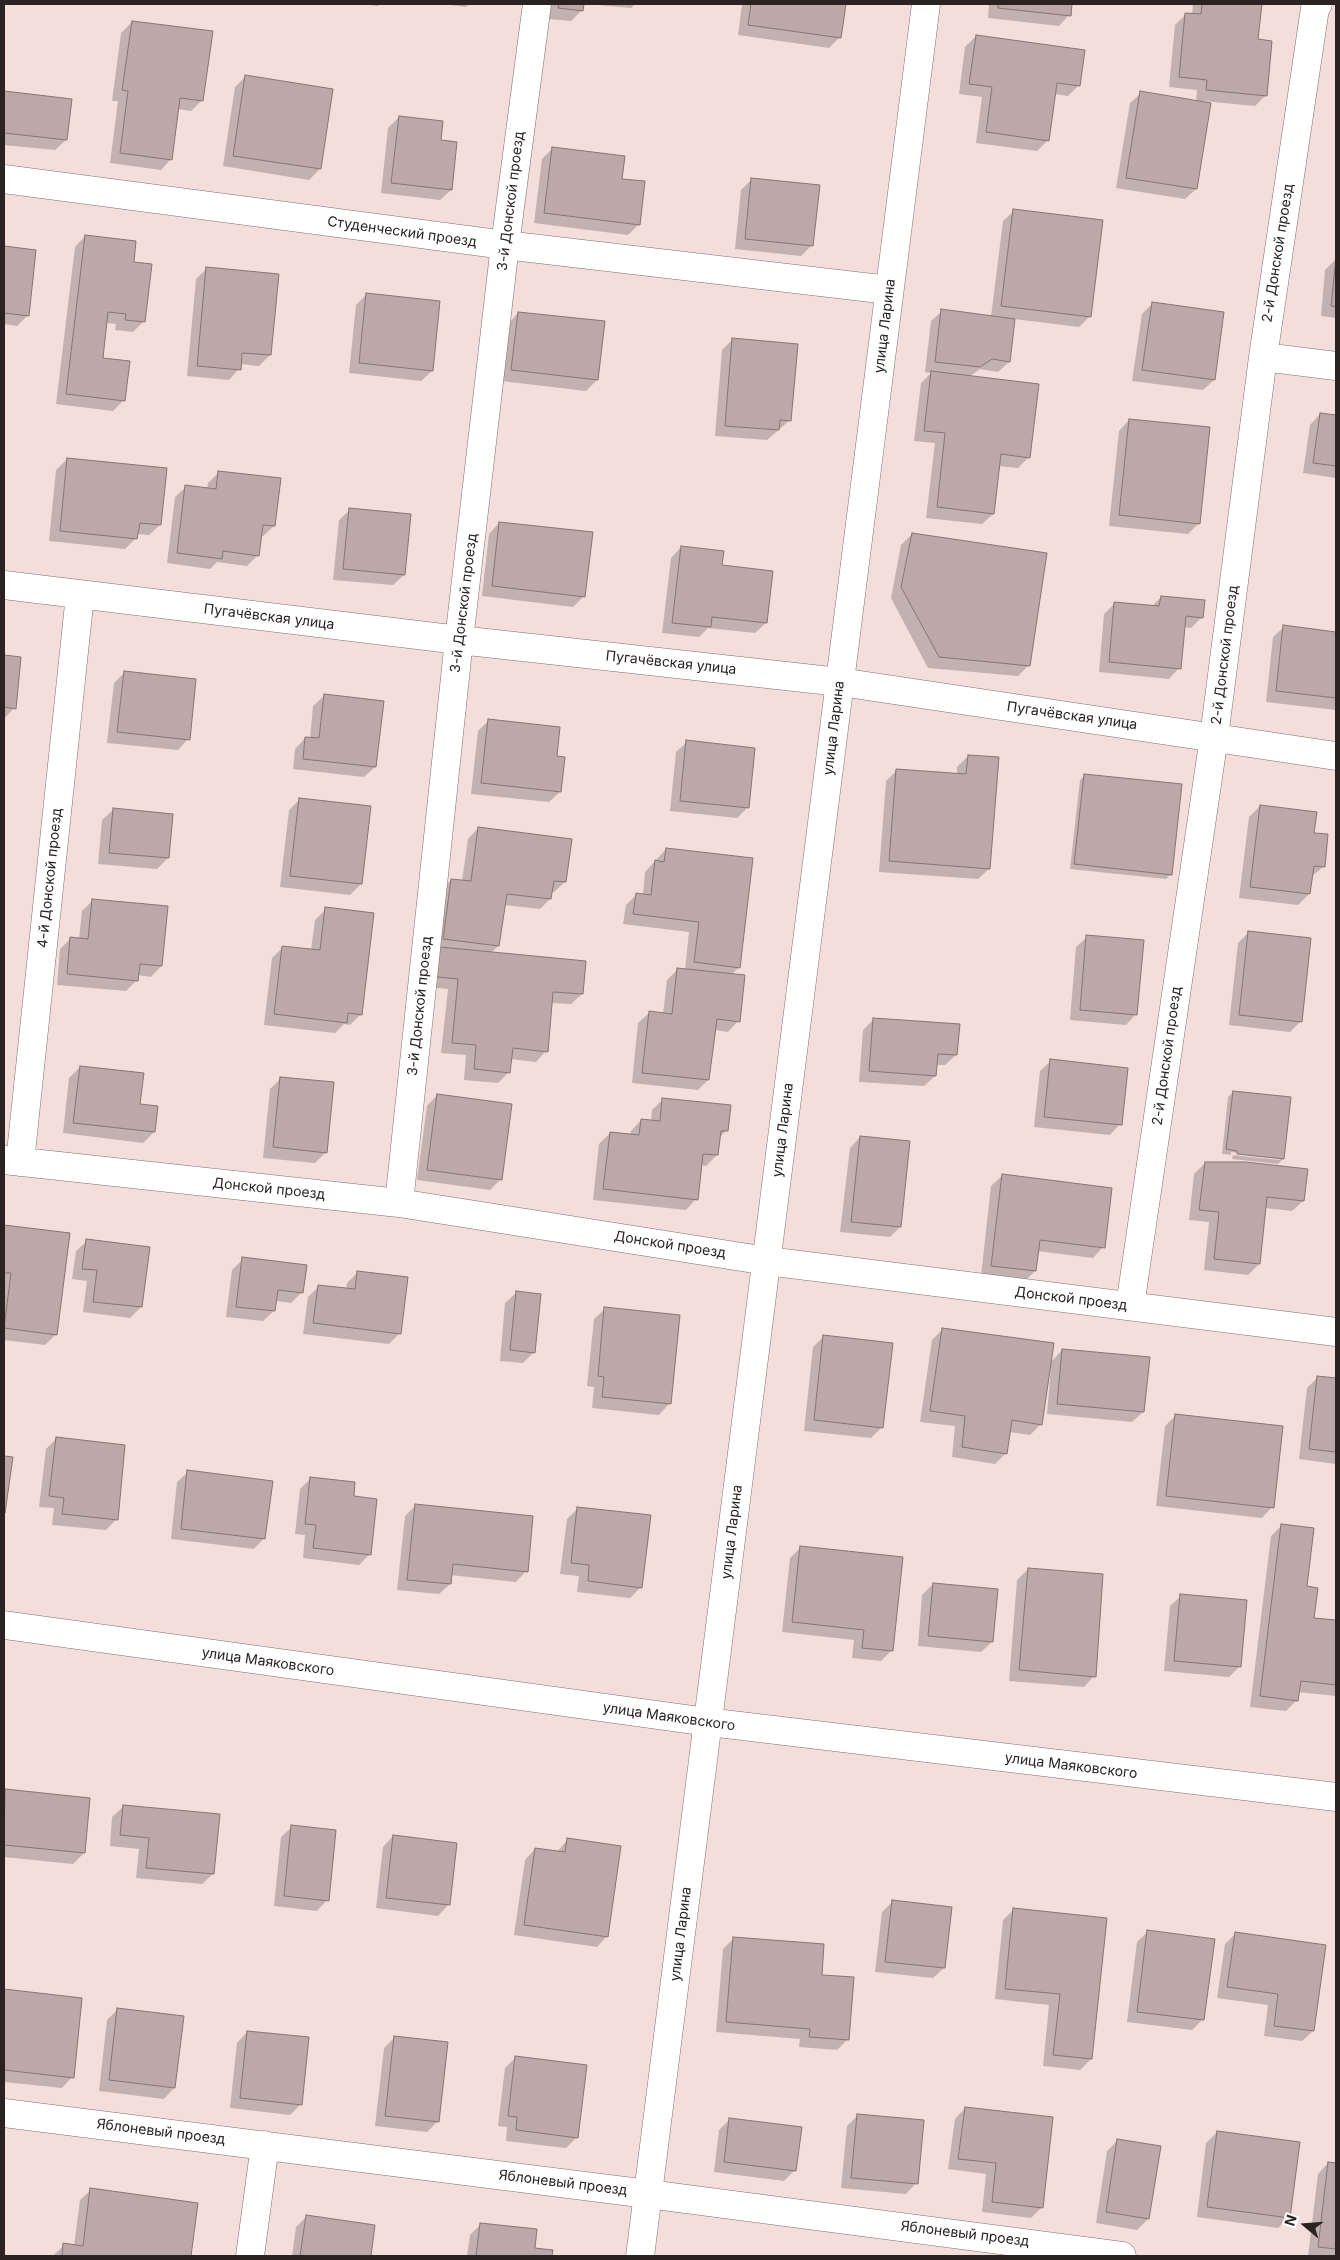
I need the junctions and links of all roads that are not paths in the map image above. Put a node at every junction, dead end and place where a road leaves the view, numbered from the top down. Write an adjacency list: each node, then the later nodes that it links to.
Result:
1 (537, 4): 5 (street, 3-й Донской проезд)
2 (926, 4): 6 (street, улица Ларина)
3 (1318, 4): 7 (street, 2-й Донской проезд)
4 (4, 179): 5 (street, Студенческий проезд)
5 (506, 246): 6 (street, Студенческий проезд); 11 (street, 3-й Донской проезд)
6 (889, 290): 12 (street, улица Ларина)
7 (1263, 356): 8 (street); 13 (street, 2-й Донской проезд)
8 (1336, 366)
9 (4, 585): 10 (street, Пугачёвская улица)
10 (80, 595): 11 (street, Пугачёвская улица); 15 (street, 4-й Донской проезд)
11 (459, 640): 12 (street, Пугачёвская улица); 16 (street, 3-й Донской проезд)
12 (840, 682): 13 (street, Пугачёвская улица); 17 (street, улица Ларина)
13 (1214, 738): 14 (street, Пугачёвская улица); 18 (street, 2-й Донской проезд)
14 (1336, 756)
15 (12, 1161): 16 (street, Донской проезд)
16 (399, 1203): 17 (street, Донской проезд)
17 (767, 1261): 18 (street, Донской проезд); 21 (street, улица Ларина)
18 (1130, 1306): 19 (street, Донской проезд)
19 (1336, 1332)
20 (4, 1625): 21 (street, улица Маяковского)
21 (708, 1722): 22 (street, улица Маяковского); 25 (street, улица Ларина)
22 (1336, 1797)
23 (4, 2113): 24 (street, Яблоневый проезд)
24 (265, 2145): 25 (street, Яблоневый проезд); 27 (street)
25 (648, 2194): 26 (street, Яблоневый проезд); 28 (street, улица Ларина)
26 (1051, 2251): 29 (street, Яблоневый проезд)
27 (250, 2256)
28 (640, 2256)
29 (1122, 2256)

